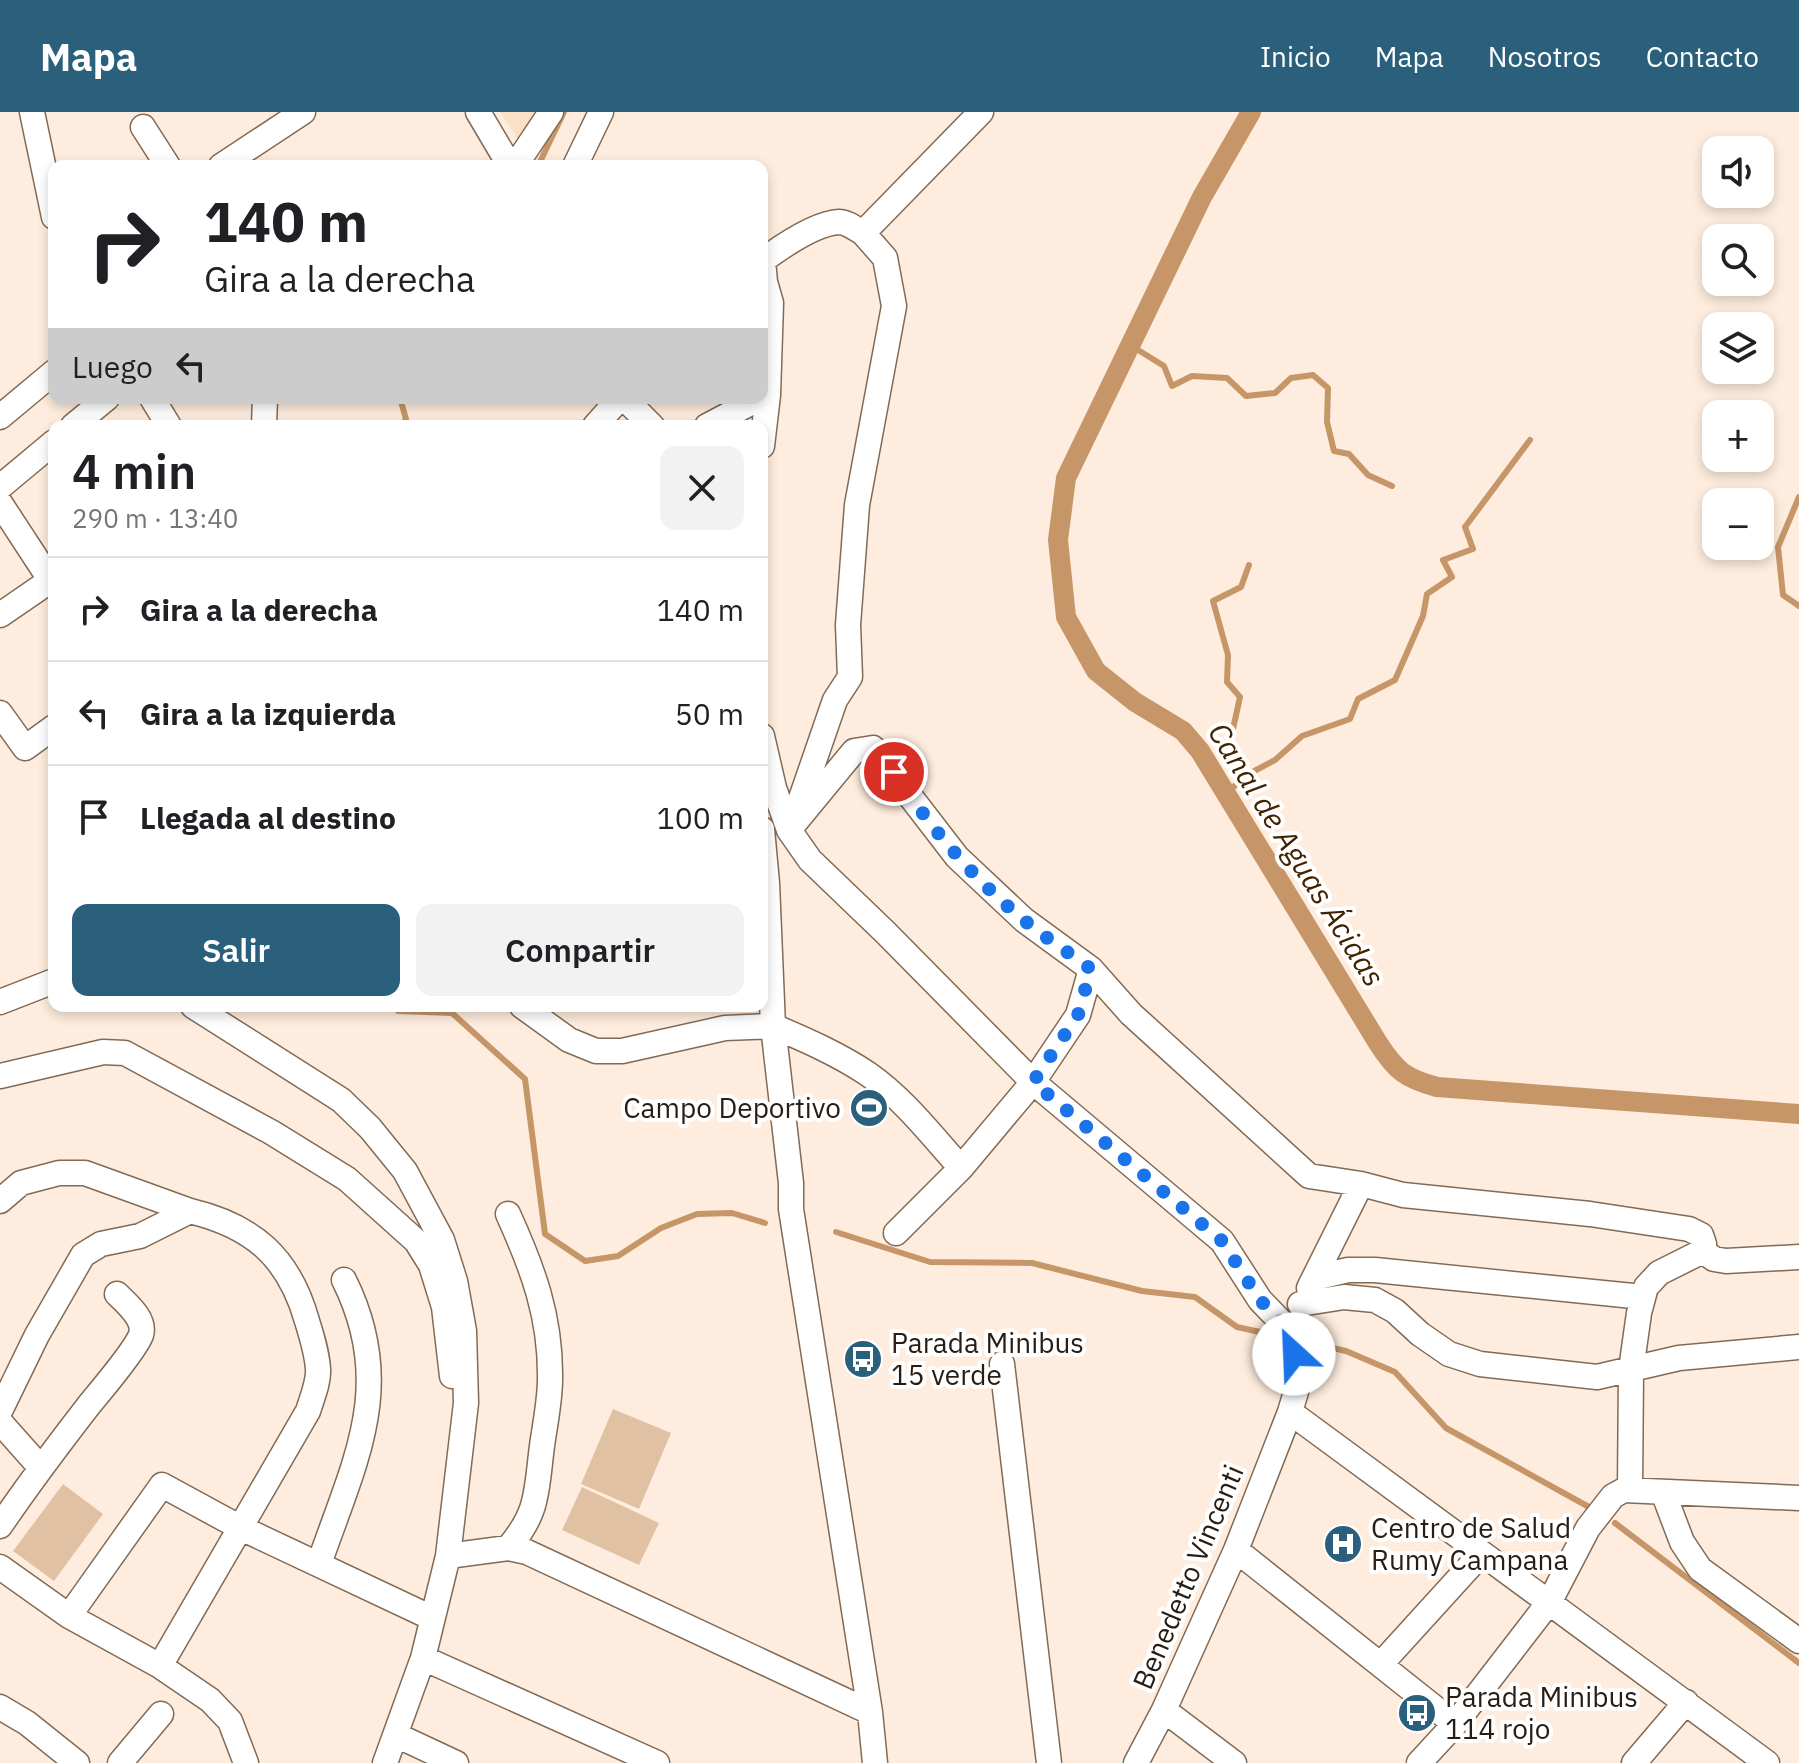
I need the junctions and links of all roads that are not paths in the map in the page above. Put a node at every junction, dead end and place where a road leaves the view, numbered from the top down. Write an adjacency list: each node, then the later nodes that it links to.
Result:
1 (32, 112): 13 (street)
2 (303, 112): 9 (street)
3 (478, 112): 10 (street)
4 (551, 112): 11 (street)
5 (601, 112): 12 (street)
6 (981, 112): 14 (street)
7 (143, 127): 8 (street)
8 (164, 160)
9 (230, 160)
10 (509, 160)
11 (517, 160)
12 (578, 160)
13 (48, 188)
14 (863, 233): 15 (street); 37 (street)
15 (768, 257)
16 (768, 292): 17 (street)
17 (768, 338)
18 (48, 377): 23 (street)
19 (100, 404): 24 (street)
20 (616, 404): 25 (street)
21 (628, 404): 26 (street)
22 (749, 404): 27 (street)
23 (0, 417)
24 (80, 420)
25 (601, 420)
26 (646, 420)
27 (719, 420)
28 (48, 447): 29 (street)
29 (0, 487)
30 (0, 503): 31 (street)
31 (48, 574)
32 (48, 583): 33 (street)
33 (0, 615)
34 (0, 713): 35 (street)
35 (48, 731)
36 (768, 766): 37 (street)
37 (789, 830): 39 (street); 46 (street)
38 (768, 907): 44 (street)
39 (1091, 969): 46 (street); 48 (street)
40 (48, 983): 41 (street)
41 (0, 1002)
42 (202, 1012): 64 (street)
43 (530, 1012): 44 (street)
44 (773, 1026): 47 (street); 90 (street)
45 (0, 1076): 64 (street)
46 (1033, 1082): 47 (street); 60 (street)
47 (961, 1168): 52 (street)
48 (1361, 1184): 53 (street); 55 (street)
49 (0, 1201): 50 (street)
50 (190, 1211): 65 (street); 73 (street)
51 (508, 1214): 74 (street)
52 (896, 1233)
53 (1703, 1251): 54 (street); 58 (street)
54 (1799, 1257)
55 (1314, 1278): 58 (street); 59 (street)
56 (344, 1280): 78 (street)
57 (117, 1294): 68 (street)
58 (1643, 1297): 63 (street)
59 (1300, 1304): 60 (street); 63 (street)
60 (1288, 1329): 66 (street, Benedetto Vincenti)
61 (1799, 1347): 63 (street)
62 (1002, 1364): 101 (street)
63 (1631, 1370): 69 (street)
64 (466, 1403): 77 (street)
65 (0, 1411)
66 (1290, 1412): 75 (street, Benedetto Vincenti); 76 (street)
67 (0, 1422): 68 (street)
68 (40, 1467): 72 (street)
69 (1630, 1490): 70 (street); 80 (street)
70 (1663, 1492): 71 (street); 83 (street)
71 (1799, 1498)
72 (0, 1526)
73 (241, 1528): 78 (street); 81 (street); 86 (street)
74 (508, 1548): 77 (street); 90 (street)
75 (1236, 1550): 85 (street); 89 (street, Benedetto Vincenti)
76 (1481, 1554): 80 (street); 85 (street)
77 (448, 1556): 82 (street)
78 (319, 1564): 82 (street)
79 (0, 1567): 81 (street)
80 (1550, 1601): 87 (street); 92 (street)
81 (69, 1616): 86 (street)
82 (432, 1618): 84 (street)
83 (1799, 1641)
84 (423, 1658): 93 (street); 99 (street)
85 (1381, 1664): 92 (street)
86 (160, 1666): 96 (street)
87 (1686, 1702): 105 (street); 106 (street)
88 (0, 1707): 94 (street)
89 (1164, 1710): 102 (street, Benedetto Vincenti); 103 (street)
90 (870, 1712): 100 (street)
91 (161, 1714): 95 (street)
92 (1455, 1724): 104 (street)
93 (396, 1735): 97 (street); 98 (street)
94 (77, 1763)
95 (120, 1763)
96 (246, 1763)
97 (385, 1763)
98 (456, 1763)
99 (657, 1763)
100 (875, 1763)
101 (1049, 1763)
102 (1136, 1763)
103 (1234, 1763)
104 (1419, 1763)
105 (1634, 1763)
106 (1767, 1763)

